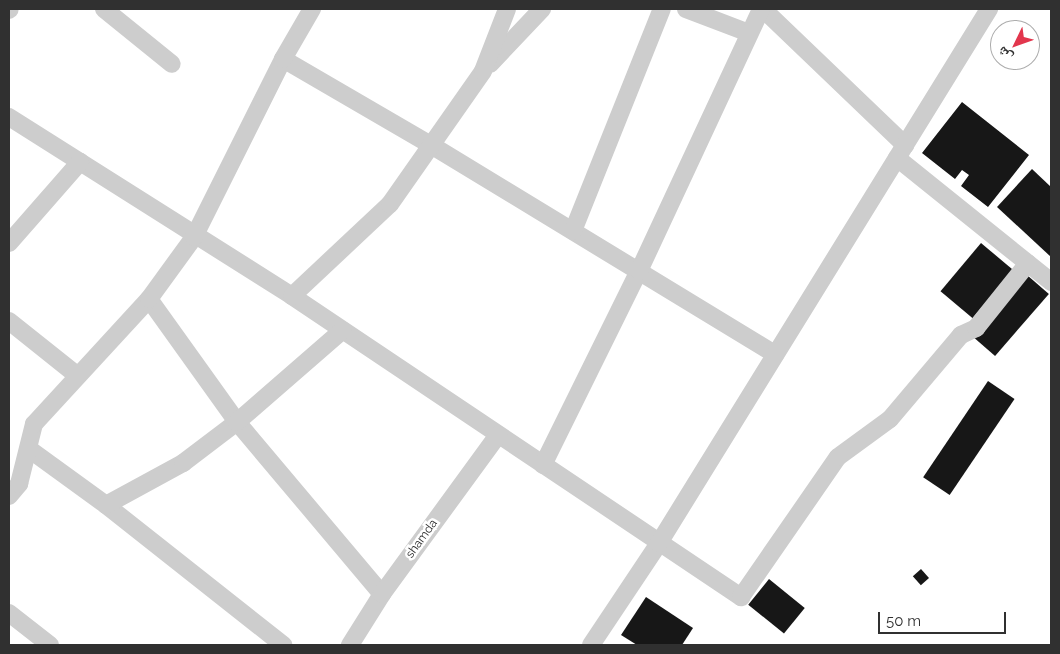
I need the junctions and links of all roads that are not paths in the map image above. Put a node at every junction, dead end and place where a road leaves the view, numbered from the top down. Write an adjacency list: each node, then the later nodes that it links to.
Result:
1 (104, 9): 11 (street)
2 (312, 9): 10 (street)
3 (508, 9): 12 (street)
4 (542, 9): 12 (street)
5 (662, 9): 17 (street)
6 (686, 9): 9 (street)
7 (762, 9): 9 (street); 15 (street)
8 (989, 9): 15 (street)
9 (749, 33): 21 (street)
10 (283, 58): 14 (street); 18 (street)
11 (172, 64)
12 (483, 71): 14 (street)
13 (9, 117): 16 (street)
14 (432, 145): 17 (street); 23 (street)
15 (901, 151): 20 (street); 27 (street)
16 (80, 162): 18 (street); 19 (street)
17 (573, 231): 21 (street)
18 (194, 237): 23 (street); 24 (street)
19 (9, 243)
20 (1028, 263): 22 (street); 35 (street)
21 (639, 271): 27 (street); 32 (street)
22 (1051, 282)
23 (292, 296): 26 (street)
24 (148, 299): 28 (street); 29 (street)
25 (9, 321): 28 (street)
26 (343, 330): 29 (street); 30 (street)
27 (775, 354): 35 (street)
28 (78, 376): 31 (street)
29 (237, 422): 34 (street); 36 (street)
30 (498, 435): 32 (street); 36 (street, shamda)
31 (29, 449): 33 (street); 34 (street)
32 (544, 465): 35 (street)
33 (12, 485)
34 (106, 505): 39 (street)
35 (659, 543): 41 (street)
36 (382, 594): 40 (street, shamda)
37 (9, 613): 38 (street)
38 (50, 645)
39 (283, 645)
40 (350, 645)
41 (591, 645)

